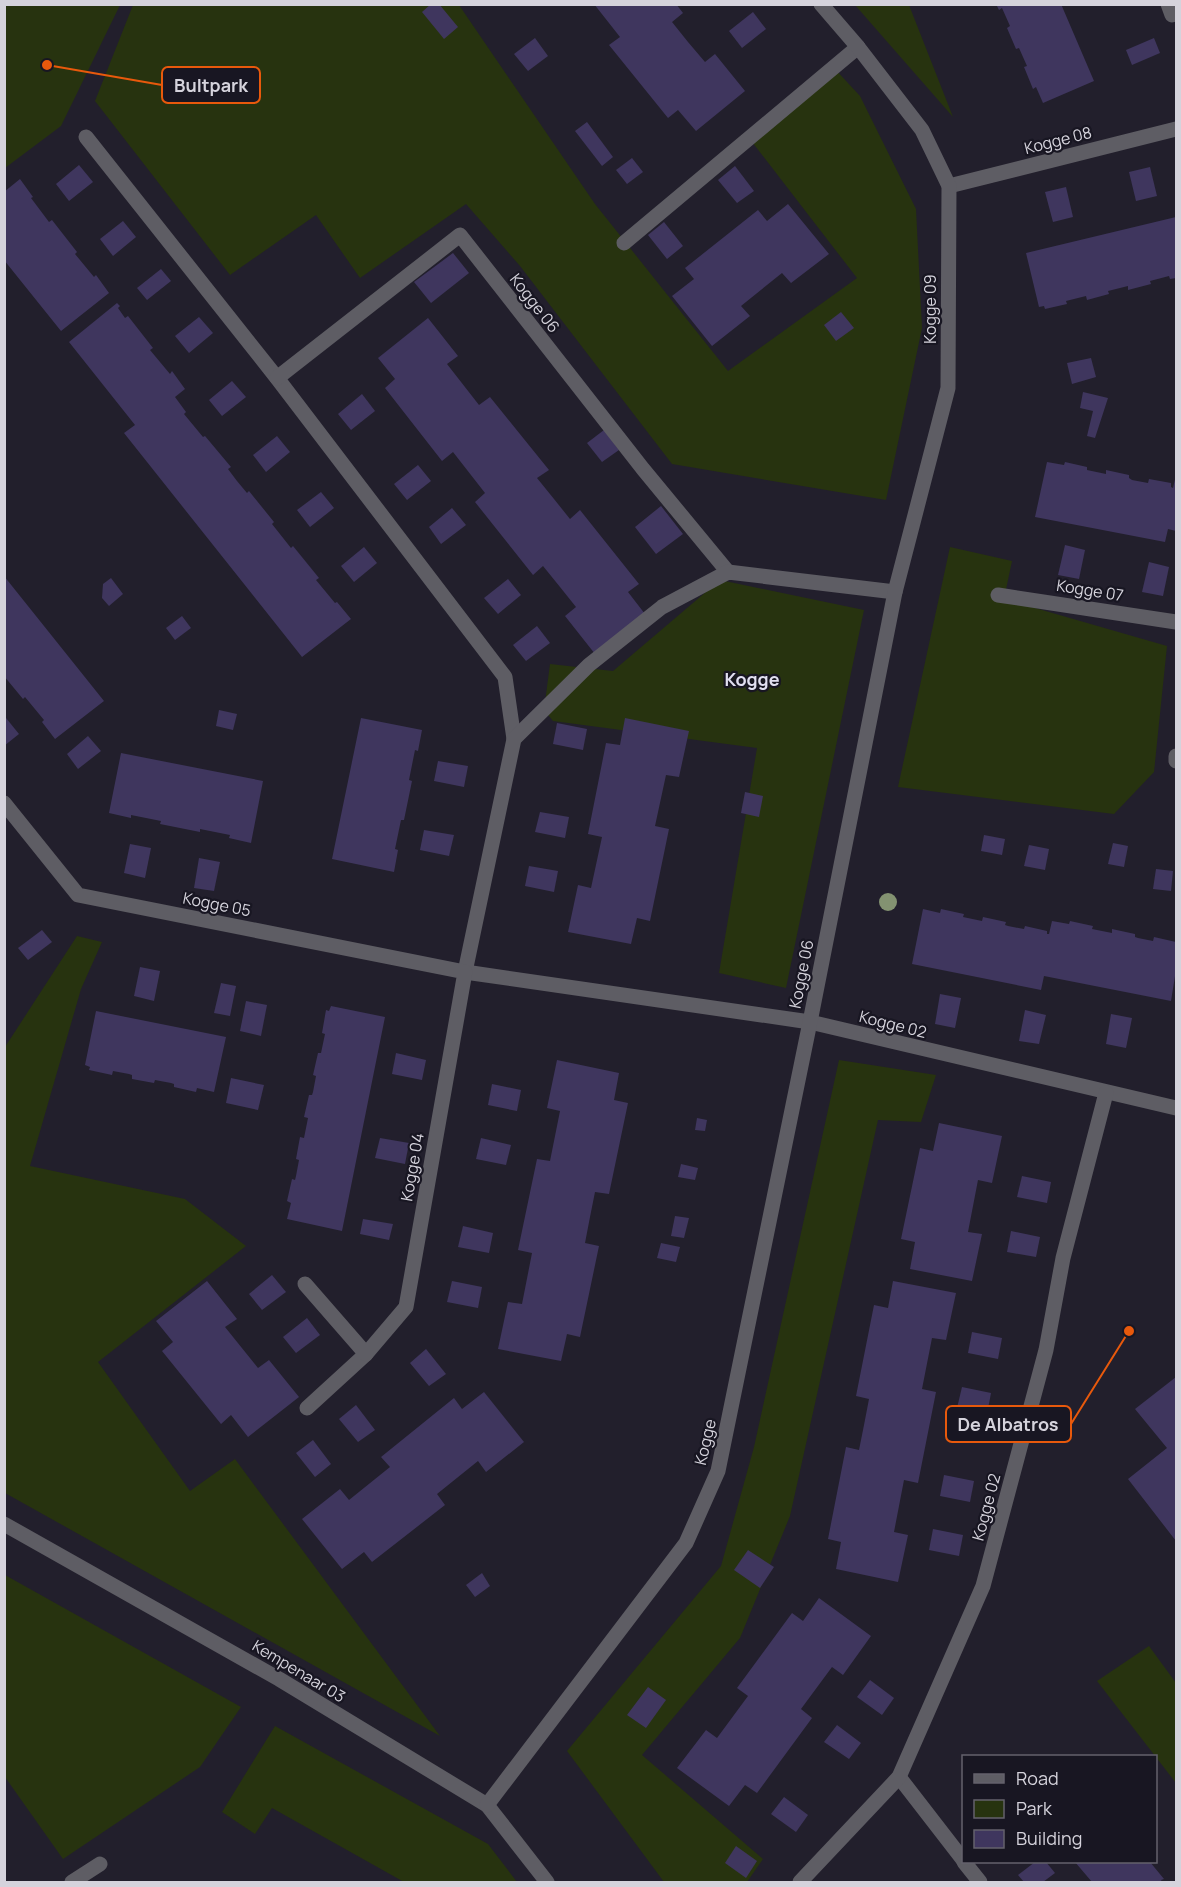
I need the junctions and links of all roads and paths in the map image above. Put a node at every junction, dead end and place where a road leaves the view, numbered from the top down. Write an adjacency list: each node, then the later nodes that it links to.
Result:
1 (821, 4): 4 (street, Kogge 09)
2 (1168, 4): 3 (street)
3 (1176, 12)
4 (858, 47): 7 (street, Kogge 09); 8 (street)
5 (1176, 129): 7 (street, Kogge 08)
6 (86, 137): 9 (street)
7 (949, 186): 11 (street, Kogge 09)
8 (624, 243)
9 (277, 378): 10 (street, Kogge 06); 14 (street)
10 (728, 572): 11 (street); 14 (street)
11 (895, 592): 19 (street, Kogge 06)
12 (998, 595): 13 (street, Kogge 07)
13 (1176, 622)
14 (514, 739): 18 (street)
15 (1176, 756): 16 (street)
16 (1176, 761)
17 (4, 803): 18 (street, Kogge 05)
18 (465, 972): 19 (street, Kogge 06); 23 (street, Kogge 04)
19 (810, 1022): 20 (street, Kogge 02); 27 (street, Kogge)
20 (1106, 1094): 21 (street, Kogge 02); 26 (street, Kogge 02)
21 (1176, 1108)
22 (305, 1284): 23 (street)
23 (366, 1354): 24 (street, Kogge 04)
24 (307, 1408)
25 (4, 1524): 27 (street, Kempenaar 03)
26 (899, 1777): 28 (street); 33 (street, Kogge 02)
27 (486, 1805): 32 (street, Kempenaar 03)
28 (962, 1858)
29 (966, 1863): 34 (street)
30 (100, 1864): 31 (street)
31 (72, 1882)
32 (547, 1882)
33 (800, 1882)
34 (980, 1882)

